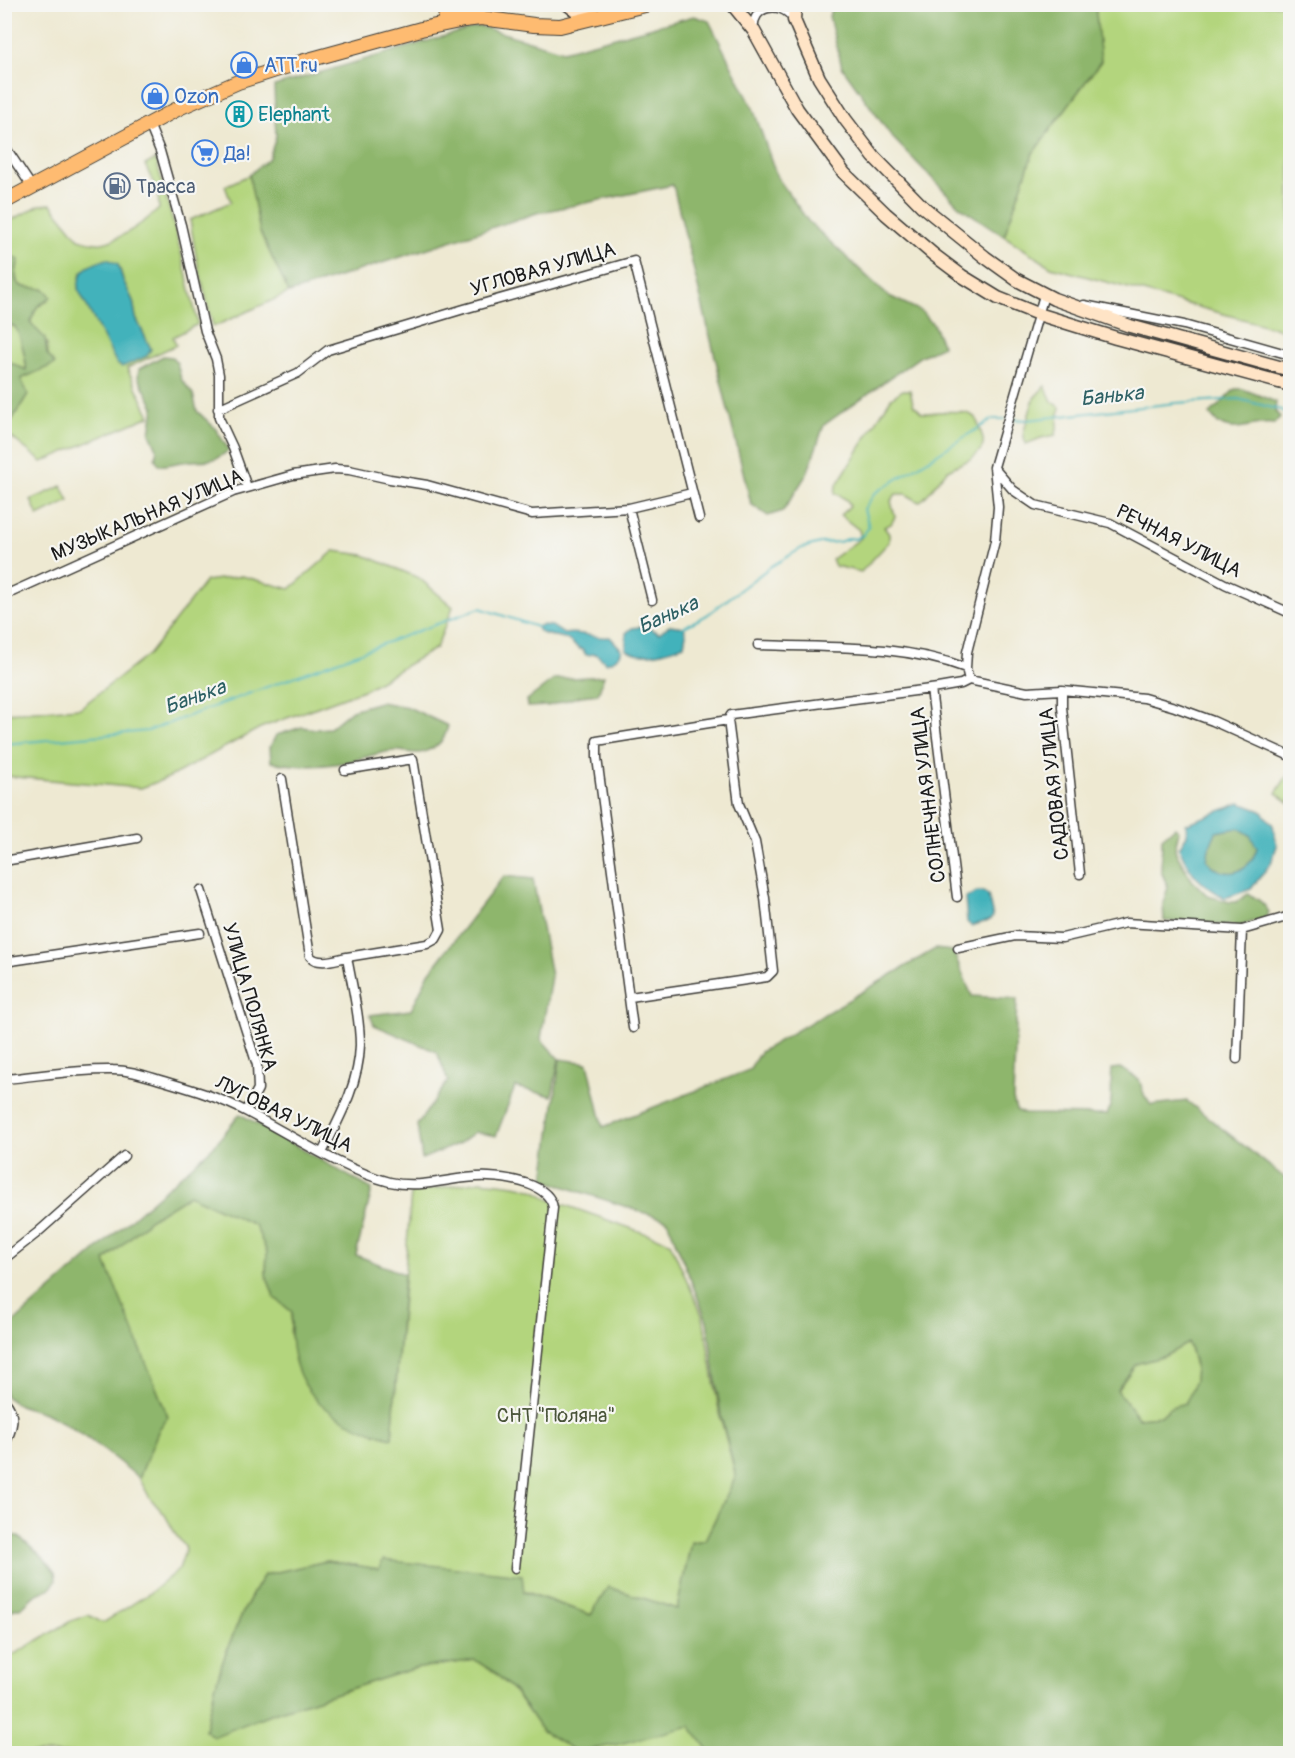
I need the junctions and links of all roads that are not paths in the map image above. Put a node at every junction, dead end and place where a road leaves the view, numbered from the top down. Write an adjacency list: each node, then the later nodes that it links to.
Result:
1 (473, 4): 8 (main road)
2 (567, 4): 6 (street)
3 (649, 4): 6 (main road)
4 (732, 4): 9 (street)
5 (795, 4): 7 (street)
6 (601, 16): 8 (main road)
7 (794, 20): 9 (street); 14 (street)
8 (421, 29): 10 (main road)
9 (754, 31): 15 (street)
10 (149, 124): 12 (main road); 19 (street)
11 (4, 145): 12 (street)
12 (32, 187): 13 (main road)
13 (4, 202)
14 (1049, 297): 15 (street); 16 (street); 17 (street)
15 (1038, 314): 18 (street); 20 (street)
16 (1290, 355)
17 (1290, 370)
18 (1290, 385)
19 (218, 409): 21 (street); 22 (street, УГЛОВАЯ УЛИЦА)
20 (994, 467): 27 (street, РЕЧНАЯ УЛИЦА); 29 (street)
21 (247, 487): 23 (street, МУЗЫКАЛЬНАЯ УЛИЦА); 25 (street, МУЗЫКАЛЬНАЯ УЛИЦА)
22 (692, 493): 23 (street, МУЗЫКАЛЬНАЯ УЛИЦА); 24 (street, УГЛОВАЯ УЛИЦА)
23 (628, 508): 26 (street)
24 (699, 518)
25 (4, 592)
26 (652, 600)
27 (1290, 613)
28 (758, 645): 29 (street)
29 (966, 668): 30 (street)
30 (969, 680): 31 (street); 32 (street)
31 (931, 688): 33 (street); 41 (street, СОЛНЕЧНАЯ УЛИЦА)
32 (1062, 690): 34 (street); 39 (street, САДОВАЯ УЛИЦА)
33 (728, 720): 48 (street); 48 (street)
34 (1290, 756)
35 (345, 770): 46 (street)
36 (282, 779): 46 (street)
37 (136, 838): 38 (street)
38 (4, 861)
39 (1080, 874)
40 (201, 890): 52 (street, УЛИЦА ПОЛЯНКА)
41 (957, 897)
42 (1290, 916): 43 (street)
43 (1242, 930): 45 (street); 50 (street)
44 (200, 933): 47 (street)
45 (958, 948)
46 (347, 957): 53 (street)
47 (4, 962)
48 (630, 998): 49 (street)
49 (633, 1028)
50 (1238, 1059)
51 (4, 1079): 52 (street, ЛУГОВАЯ УЛИЦА)
52 (246, 1111): 53 (street, ЛУГОВАЯ УЛИЦА)
53 (322, 1153): 58 (street, ЛУГОВАЯ УЛИЦА)
54 (124, 1156): 55 (street)
55 (4, 1259)
56 (4, 1400): 57 (street)
57 (4, 1446)
58 (515, 1568)

